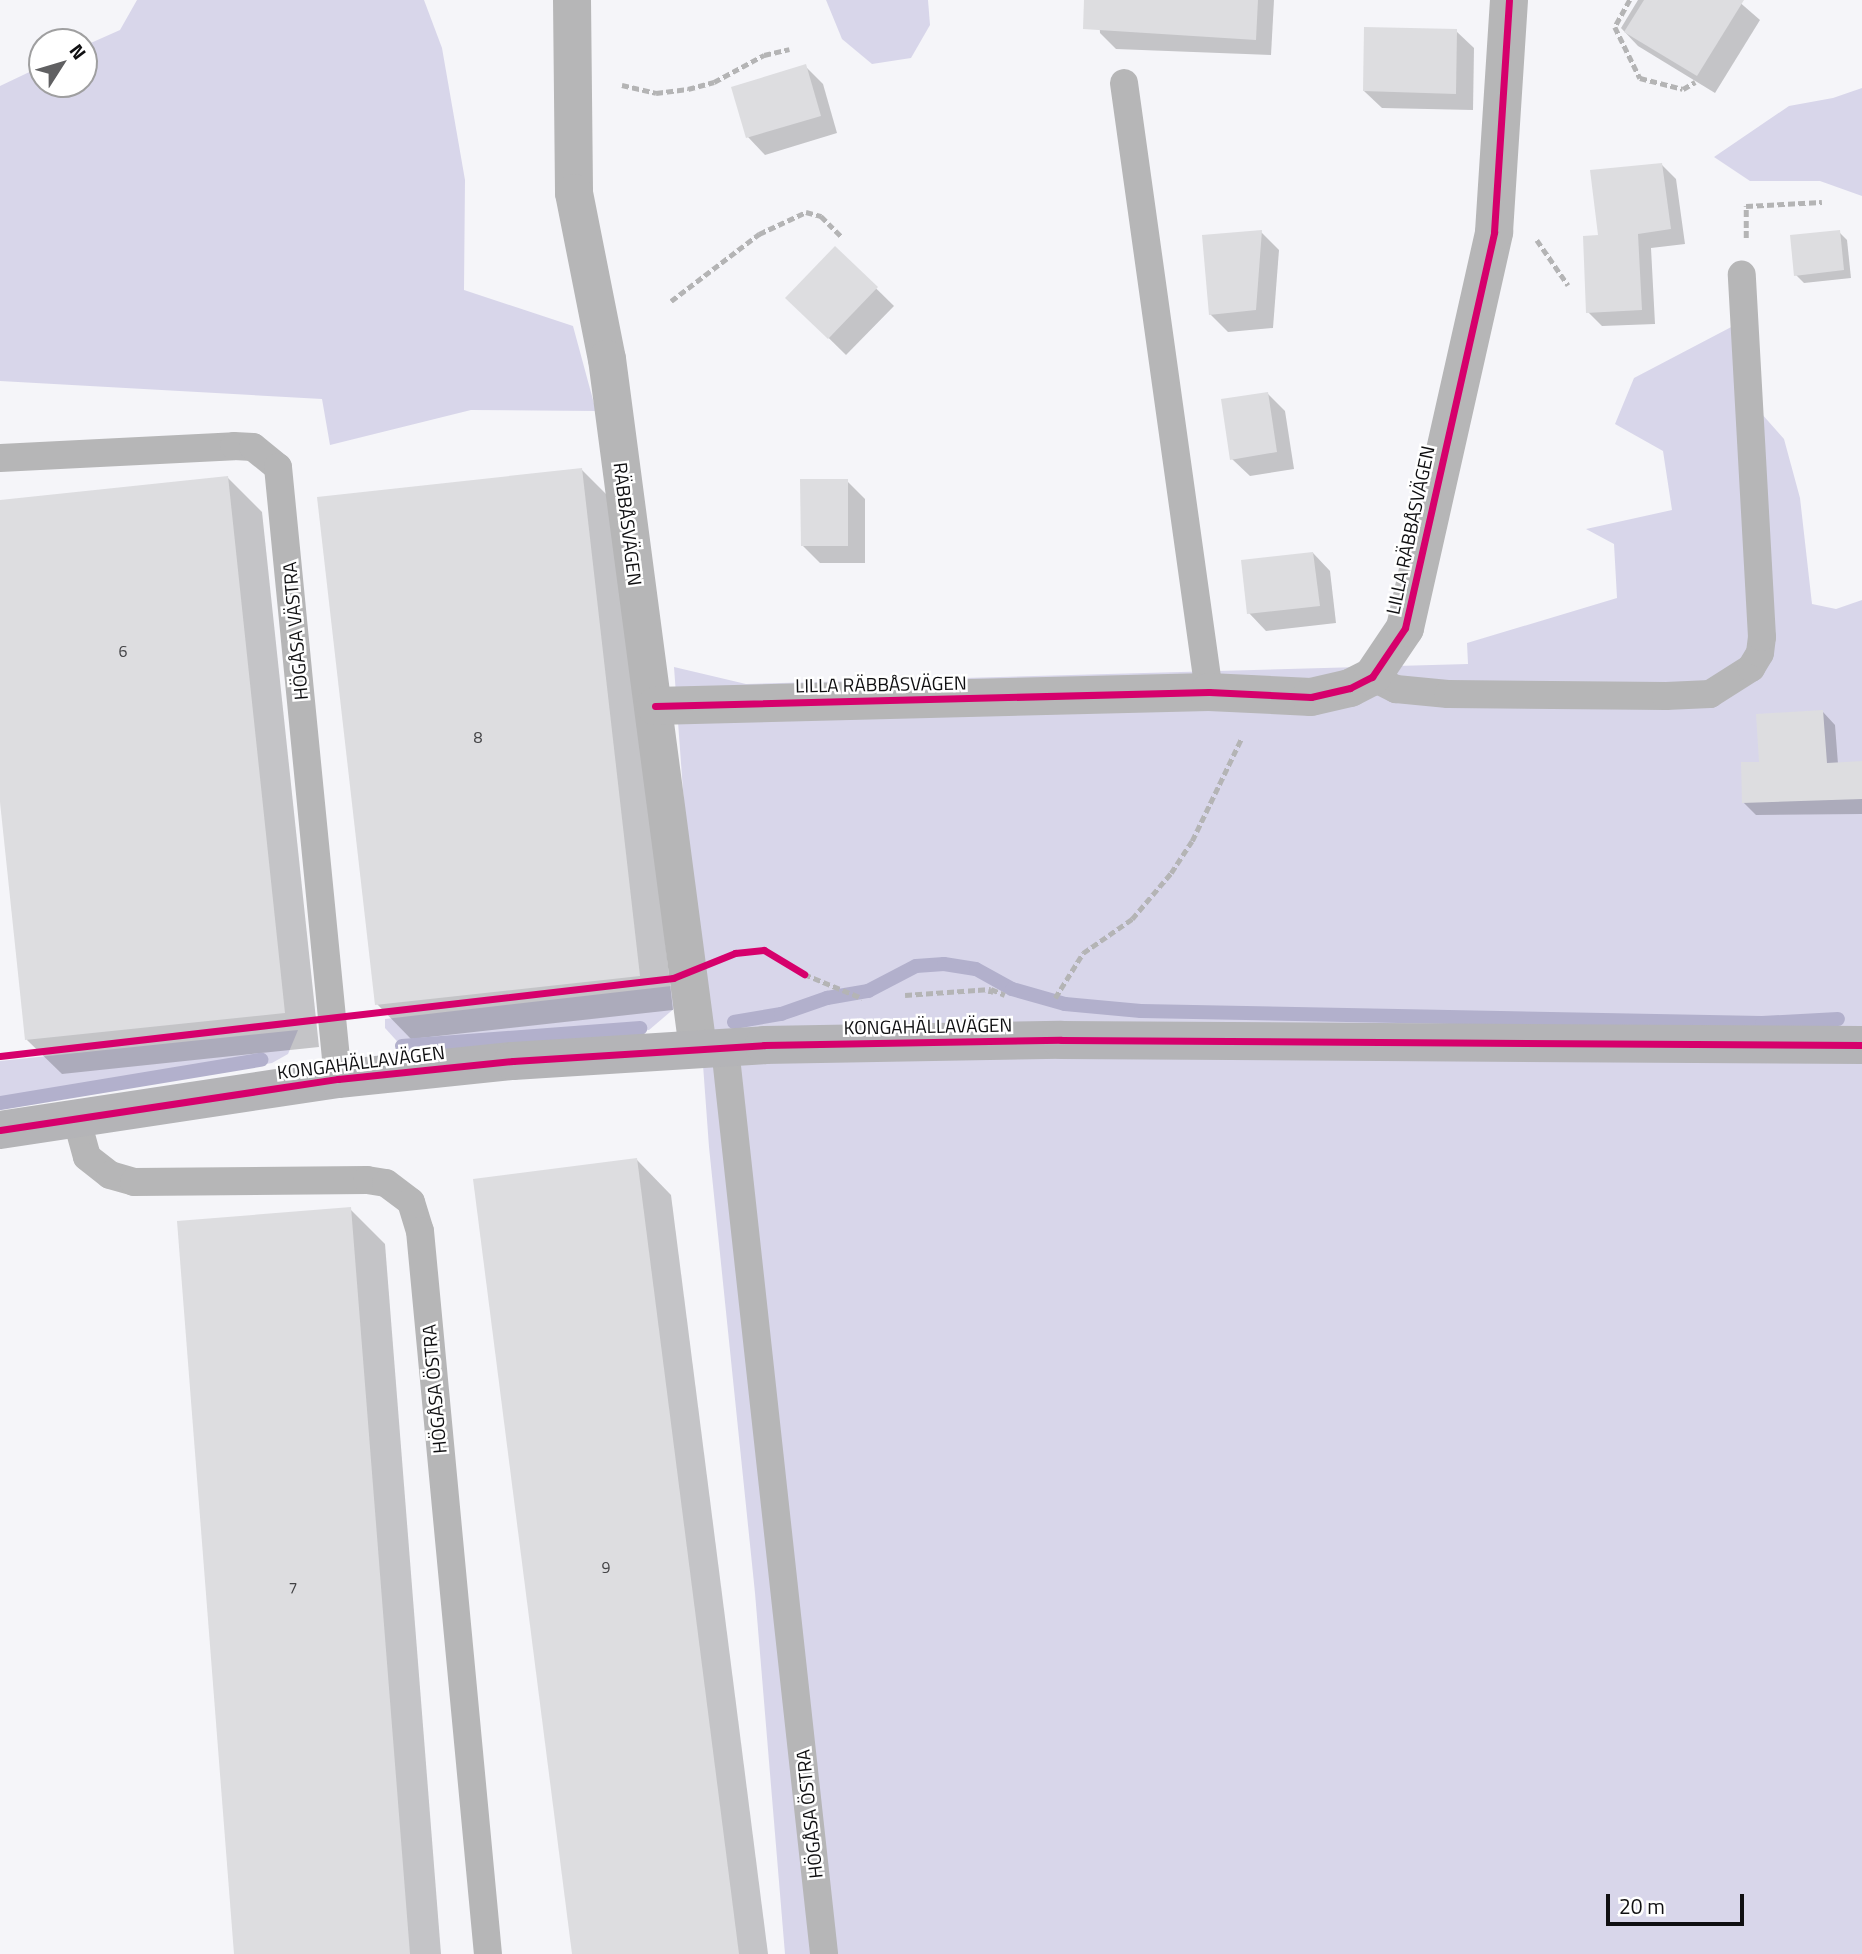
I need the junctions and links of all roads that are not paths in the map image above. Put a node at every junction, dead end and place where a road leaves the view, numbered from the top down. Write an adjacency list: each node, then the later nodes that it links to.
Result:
1 (572, 0): 8 (street, RÄBBÅSVÄGEN)
2 (1509, 0): 6 (street, LILLA RÄBBÅSVÄGEN)
3 (1124, 83): 7 (lane)
4 (1742, 275): 6 (lane)
5 (0, 458): 11 (lane, HÖGÅSA VÄSTRA)
6 (1372, 677): 7 (street, LILLA RÄBBÅSVÄGEN)
7 (1209, 692): 8 (street, LILLA RÄBBÅSVÄGEN)
8 (654, 706): 10 (street, RÄBBÅSVÄGEN)
9 (1862, 1045): 10 (street, KONGAHÄLLAVÄGEN)
10 (711, 1048): 11 (street, KONGAHÄLLAVÄGEN); 15 (lane, HÖGÅSA ÖSTRA)
11 (338, 1079): 12 (street, KONGAHÄLLAVÄGEN)
12 (76, 1117): 13 (street, KONGAHÄLLAVÄGEN); 14 (lane, HÖGÅSA ÖSTRA)
13 (0, 1130)
14 (488, 1954)
15 (824, 1954)

